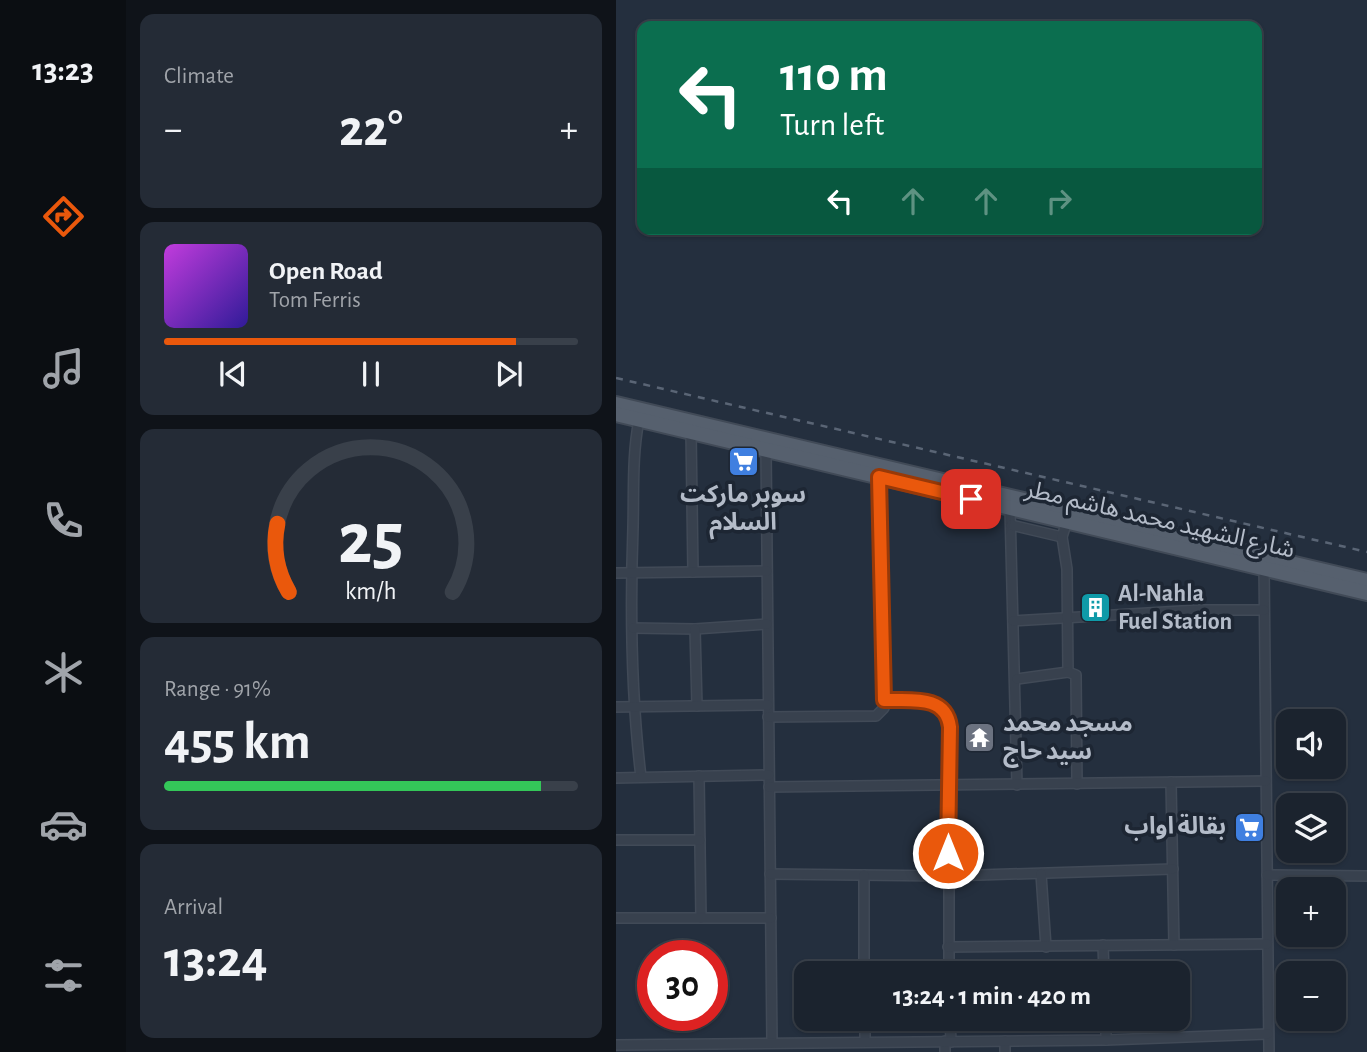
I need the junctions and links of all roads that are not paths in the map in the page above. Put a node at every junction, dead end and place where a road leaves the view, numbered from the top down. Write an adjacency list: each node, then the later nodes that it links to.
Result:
1 (616, 404): 8 (main road, شارع الشهيد محمد هاشم مطر)
2 (616, 414): 3 (main road, شارع الشهيد محمد هاشم مطر)
3 (639, 420): 4 (main road, شارع الشهيد محمد هاشم مطر); 15 (street)
4 (691, 432): 5 (main road, شارع الشهيد محمد هاشم مطر); 13 (street)
5 (766, 450): 6 (main road, شارع الشهيد محمد هاشم مطر); 12 (street)
6 (879, 477): 7 (main road, شارع الشهيد محمد هاشم مطر); 26 (street)
7 (1010, 509): 8 (main road, شارع الشهيد محمد هاشم مطر); 9 (street)
8 (1068, 517): 10 (street); 11 (main road, شارع الشهيد محمد هاشم مطر)
9 (1011, 525): 10 (street); 20 (street)
10 (1062, 537): 19 (street)
11 (1264, 563): 16 (main road, شارع الشهيد محمد هاشم مطر); 17 (main road, شارع الشهيد محمد هاشم مطر); 18 (street)
12 (767, 570): 13 (street); 21 (street)
13 (693, 572): 15 (street)
14 (616, 573): 15 (street)
15 (631, 573): 22 (street)
16 (1367, 581)
17 (1367, 593)
18 (1264, 610): 19 (street); 36 (street)
19 (1066, 618): 20 (street); 24 (street)
20 (1013, 621): 25 (street)
21 (767, 624): 23 (street); 27 (street)
22 (633, 628): 23 (street); 28 (street)
23 (695, 629): 29 (street)
24 (1068, 672): 25 (street); 38 (street)
25 (1017, 679): 39 (street)
26 (884, 700): 31 (street); 40 (street)
27 (768, 705): 29 (street); 31 (street)
28 (632, 706): 29 (street); 30 (street); 34 (street)
29 (696, 706)
30 (616, 707)
31 (768, 717): 32 (street)
32 (769, 775): 33 (street); 41 (street)
33 (699, 776): 34 (street); 43 (street)
34 (641, 777): 35 (street)
35 (616, 778)
36 (1266, 780): 37 (street); 48 (street)
37 (1171, 782): 38 (street); 44 (street)
38 (1077, 784): 39 (street)
39 (1017, 785): 40 (street)
40 (949, 786): 41 (street); 49 (street)
41 (769, 787): 45 (street)
42 (616, 840): 43 (street)
43 (700, 840): 52 (street)
44 (1173, 869): 46 (street); 56 (street)
45 (770, 874): 47 (street); 53 (street)
46 (1041, 874): 49 (street); 58 (street)
47 (864, 875): 49 (street); 59 (street)
48 (1267, 875): 50 (street); 54 (street)
49 (948, 876): 57 (street)
50 (1367, 876)
51 (616, 918): 52 (street)
52 (701, 918): 53 (street)
53 (771, 918): 69 (street)
54 (1268, 944): 56 (street); 64 (street)
55 (1103, 945): 56 (street); 58 (street); 61 (street)
56 (1174, 945)
57 (948, 947): 58 (street); 60 (street)
58 (1046, 947)
59 (864, 961)
60 (949, 961)
61 (1104, 961)
62 (865, 1031): 68 (street)
63 (1106, 1031): 66 (street)
64 (1268, 1034): 66 (street); 78 (street)
65 (1074, 1040): 66 (street); 67 (street); 77 (street)
66 (1106, 1040)
67 (1005, 1041): 70 (street); 76 (street)
68 (865, 1042): 72 (street); 73 (street)
69 (772, 1043): 72 (street); 75 (street)
70 (947, 1045): 73 (street)
71 (620, 1047): 74 (street)
72 (809, 1047)
73 (880, 1047)
74 (686, 1048): 75 (street)
75 (747, 1048)
76 (1005, 1052)
77 (1074, 1052)
78 (1269, 1052)

